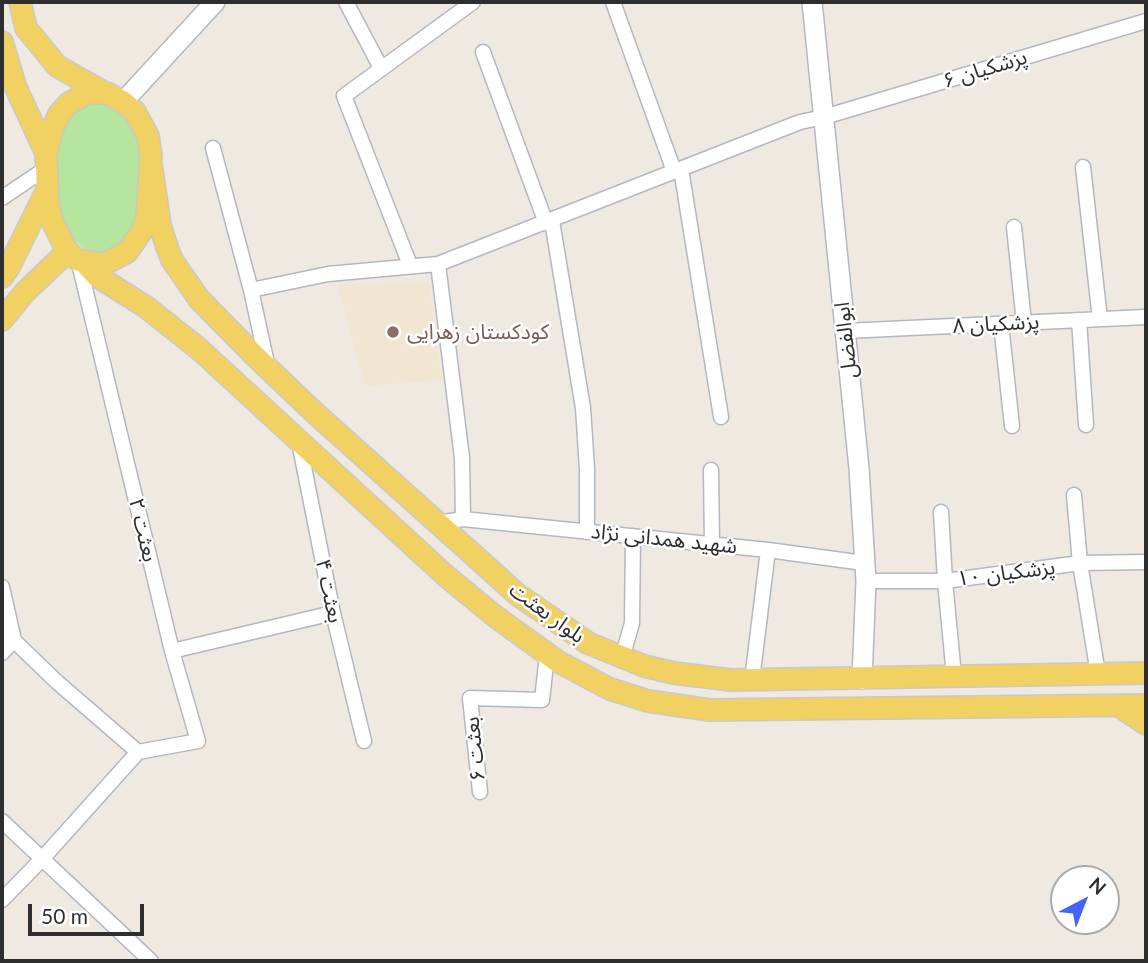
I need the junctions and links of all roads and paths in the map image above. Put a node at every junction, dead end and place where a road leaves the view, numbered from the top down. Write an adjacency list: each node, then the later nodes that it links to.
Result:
1 (20, 2): 8 (main road)
2 (215, 2): 12 (street)
3 (346, 2): 11 (street)
4 (473, 2): 11 (street)
5 (612, 2): 17 (street)
6 (812, 2): 13 (street, ابوالفضل)
7 (1146, 21): 13 (street, پزشکیان ۶)
8 (26, 28): 9 (main road); 12 (main road)
9 (2, 40): 18 (main road)
10 (483, 52): 20 (street)
11 (381, 68): 24 (street)
12 (114, 97): 15 (main road); 18 (main road)
13 (824, 117): 17 (street, پزشکیان ۶); 33 (street, ابوالفضل)
14 (213, 148): 26 (street)
15 (151, 164): 22 (main road); 34 (main road, بلوار بعثت)
16 (1083, 167): 28 (street)
17 (677, 170): 20 (street, پزشکیان ۶); 35 (street)
18 (46, 171): 19 (street); 22 (main road); 25 (main road)
19 (2, 198)
20 (549, 222): 23 (street, پزشکیان ۶); 44 (street)
21 (1014, 227): 31 (street)
22 (77, 257): 29 (main road); 38 (main road, بلوار بعثت); 56 (street, بعثت ۲)
23 (438, 264): 24 (street, پزشکیان ۶); 42 (street)
24 (411, 265): 26 (street, پزشکیان ۶)
25 (2, 276)
26 (251, 290): 34 (street)
27 (1146, 317): 28 (street, پزشکیان ۸)
28 (1100, 319): 30 (street, پزشکیان ۸)
29 (2, 320)
30 (1079, 320): 31 (street, پزشکیان ۸); 36 (street)
31 (1024, 323): 32 (street, پزشکیان ۸)
32 (1000, 324): 33 (street, پزشکیان ۸); 37 (street)
33 (845, 331): 50 (street, ابوالفضل)
34 (268, 369): 43 (main road, بلوار بعثت)
35 (721, 417)
36 (1086, 425)
37 (1012, 426)
38 (299, 440): 53 (street, بعثت ۴); 58 (main road, بلوار بعثت)
39 (711, 470): 46 (street)
40 (1074, 495): 49 (street)
41 (941, 512): 51 (street)
42 (463, 519): 43 (street, شهید همدانی نژاد); 44 (street, شهید همدانی نژاد)
43 (438, 523): 59 (main road, بلوار بعثت)
44 (587, 532): 45 (street, شهید همدانی نژاد)
45 (633, 536): 46 (street, شهید همدانی نژاد); 59 (street)
46 (712, 544): 47 (street, شهید همدانی نژاد)
47 (768, 550): 50 (street, شهید همدانی نژاد); 64 (street)
48 (1146, 562): 49 (street, پزشکیان ۱۰)
49 (1080, 564): 51 (street, پزشکیان ۱۰); 61 (street)
50 (865, 572): 51 (street, پزشکیان ۱۰); 63 (street, ابوالفضل)
51 (945, 581): 62 (street)
52 (2, 587): 55 (street)
53 (333, 613): 56 (street); 68 (street, بعثت ۴)
54 (2, 629): 55 (street)
55 (13, 640): 57 (street); 69 (street)
56 (172, 652): 69 (street, بعثت ۲)
57 (2, 653)
58 (547, 654): 66 (main road, بلوار بعثت); 70 (street, بعثت ۶)
59 (622, 658): 64 (main road, بلوار بعثت)
60 (1146, 673): 61 (main road, بلوار بعثت)
61 (1098, 674): 62 (main road, بلوار بعثت)
62 (954, 677): 63 (main road, بلوار بعثت)
63 (862, 679): 64 (main road, بلوار بعثت)
64 (752, 680)
65 (1146, 705): 66 (main road, بلوار بعثت)
66 (1119, 706): 67 (main road)
67 (1146, 724)
68 (364, 741)
69 (138, 752): 72 (street)
70 (480, 792)
71 (2, 821): 72 (street)
72 (42, 859): 73 (street); 74 (street)
73 (2, 900)
74 (151, 961)

